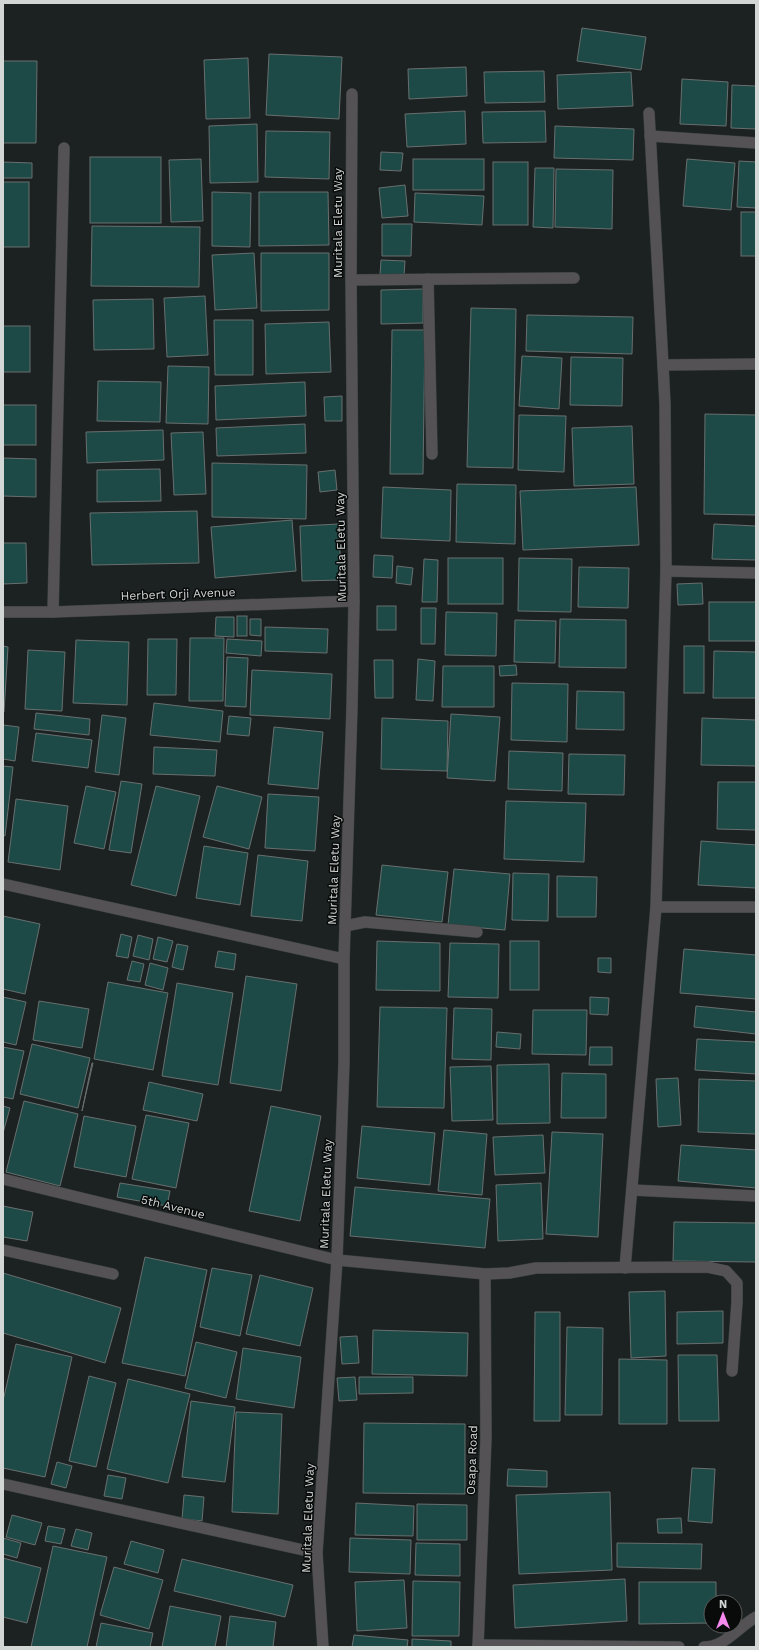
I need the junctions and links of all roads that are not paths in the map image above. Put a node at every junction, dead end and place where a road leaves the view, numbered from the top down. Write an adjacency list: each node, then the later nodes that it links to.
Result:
1 (352, 94): 7 (street, Muritala Eletu Way)
2 (649, 113): 3 (street)
3 (650, 136): 4 (street); 10 (street)
4 (756, 143)
5 (64, 148): 16 (street)
6 (574, 278): 8 (street)
7 (351, 280): 8 (street); 14 (street, Muritala Eletu Way)
8 (428, 280): 11 (street)
9 (756, 364): 10 (street)
10 (663, 365): 12 (street)
11 (432, 454)
12 (666, 571): 13 (street); 18 (street)
13 (756, 573)
14 (354, 601): 16 (street, Herbert Orji Avenue); 20 (street, Muritala Eletu Way)
15 (3, 612): 16 (street, Herbert Orji Avenue)
16 (53, 612)
17 (3, 884): 22 (street)
18 (656, 907): 19 (street); 24 (street)
19 (756, 907)
20 (345, 926): 21 (street); 22 (street, Muritala Eletu Way)
21 (477, 932)
22 (344, 959): 27 (street, Muritala Eletu Way)
23 (3, 1179): 27 (street, 5th Avenue)
24 (632, 1190): 25 (street); 28 (street)
25 (756, 1196)
26 (3, 1250): 29 (street)
27 (337, 1260): 30 (street, 5th Avenue); 33 (street, Muritala Eletu Way)
28 (625, 1268): 30 (street, 5th Avenue); 31 (street, 5th Avenue)
29 (113, 1274)
30 (485, 1274): 35 (street, Osapa Road)
31 (732, 1371)
32 (3, 1484): 33 (street)
33 (317, 1553): 36 (street, Muritala Eletu Way)
34 (756, 1617): 38 (street)
35 (478, 1646): 37 (street)
36 (323, 1647)
37 (678, 1647)
38 (704, 1647)

